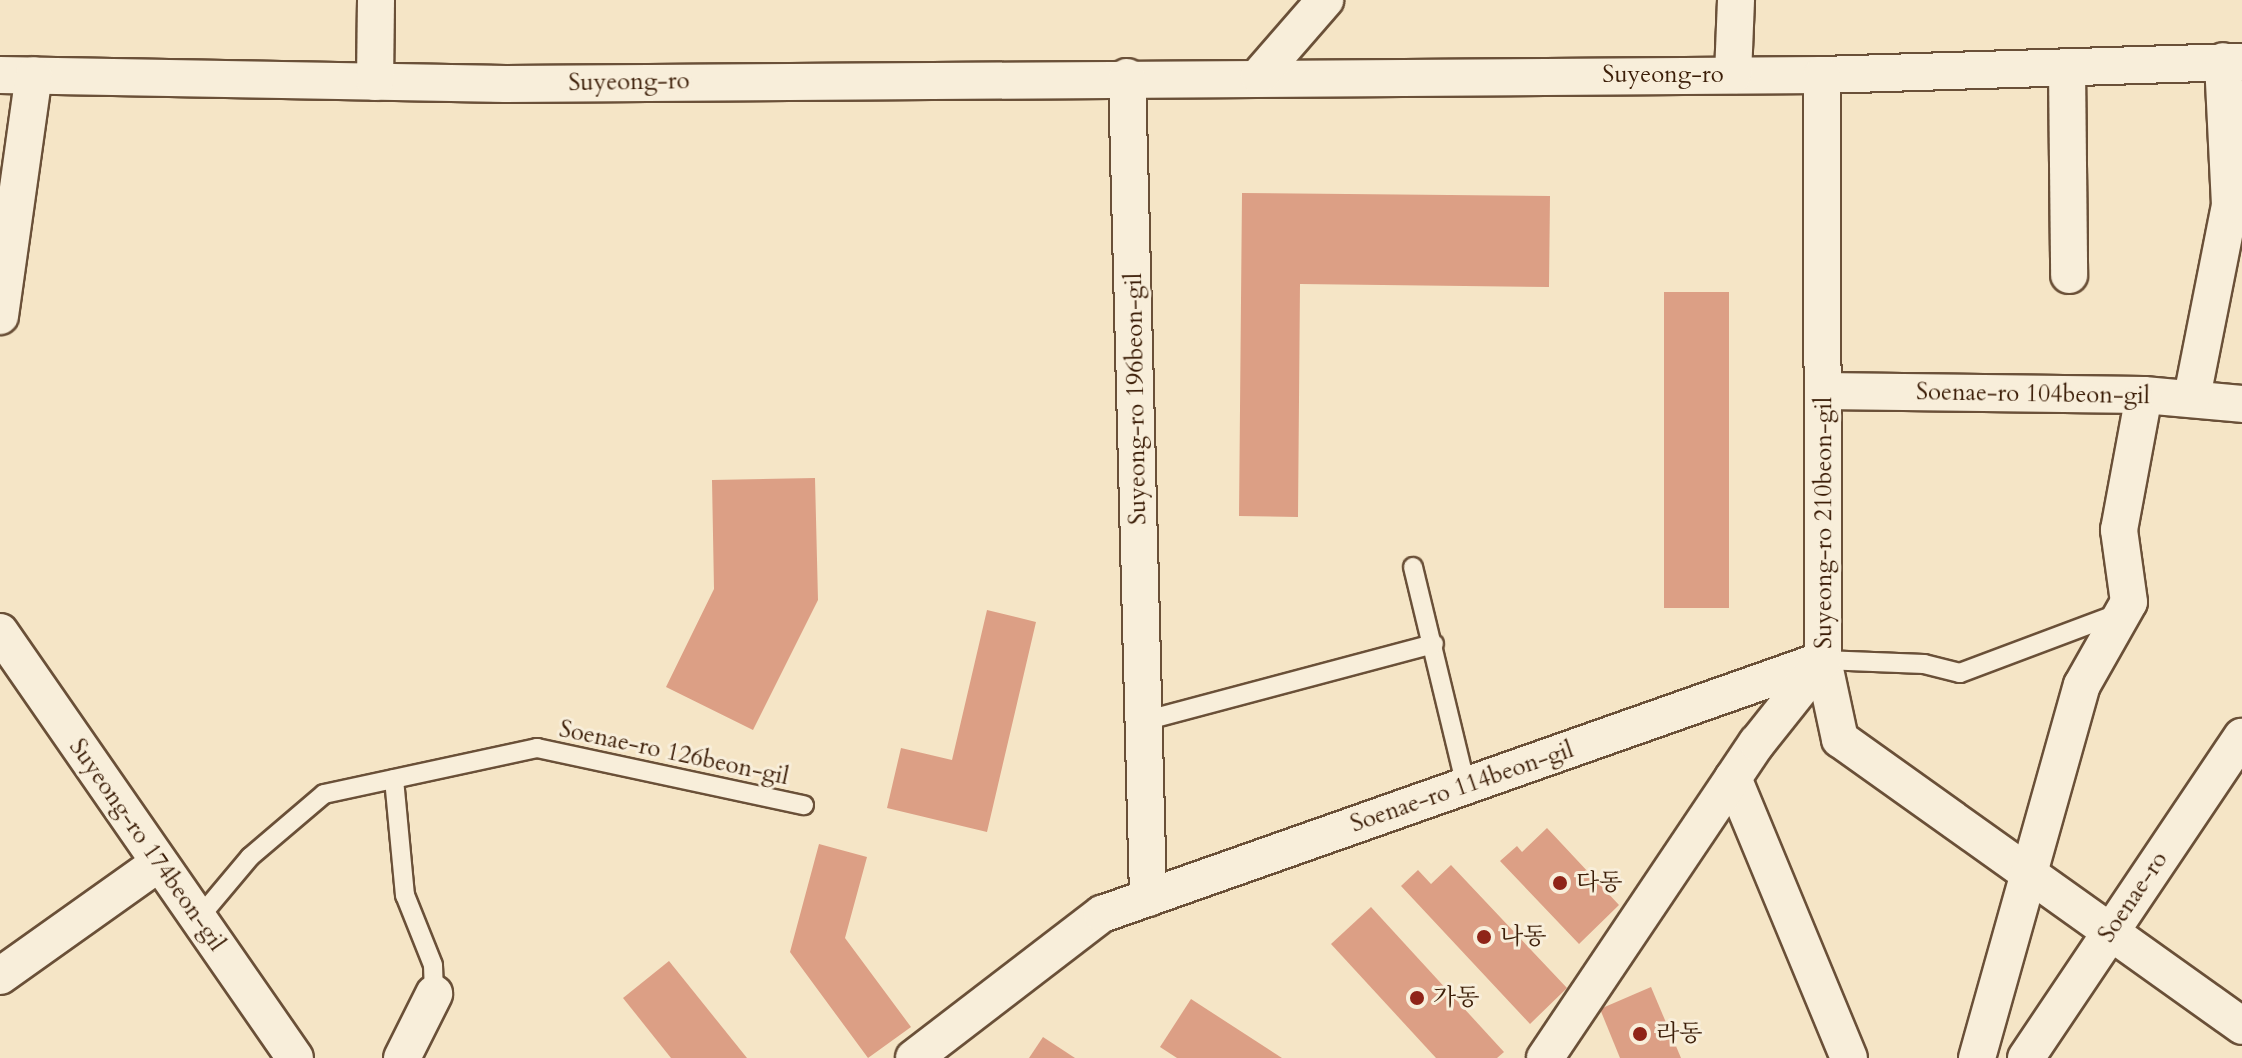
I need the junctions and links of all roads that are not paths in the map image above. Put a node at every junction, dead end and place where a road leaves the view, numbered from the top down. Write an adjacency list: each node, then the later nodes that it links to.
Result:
1 (376, 0): 11 (street)
2 (1325, 0): 9 (street)
3 (1736, 0): 7 (street)
4 (2232, 62): 5 (street, Suyeong-ro); 16 (street)
5 (2067, 68): 8 (street, Suyeong-ro); 12 (street)
6 (17, 75): 11 (street, Suyeong-ro); 13 (street)
7 (1733, 75): 8 (street, Suyeong-ro); 9 (street, Suyeong-ro)
8 (1822, 75): 14 (street, Suyeong-ro 210beon-gil)
9 (1259, 76): 10 (street, Suyeong-ro)
10 (1127, 77): 11 (street, Suyeong-ro); 23 (street, Suyeong-ro 196beon-gil)
11 (375, 82)
12 (2069, 275)
13 (0, 316)
14 (1823, 391): 15 (street, Soenae-ro 104beon-gil); 22 (street, Suyeong-ro 210beon-gil)
15 (2144, 395): 16 (street, Soenae-ro 104beon-gil); 19 (street)
16 (2192, 397): 17 (street, Soenae-ro 104beon-gil)
17 (2242, 404)
18 (1413, 567): 21 (lane)
19 (2124, 611): 22 (lane, Suyeong-ro 210beon-gil); 30 (street)
20 (0, 632): 29 (street, Suyeong-ro 174beon-gil)
21 (1434, 644): 23 (lane); 27 (lane)
22 (1823, 660): 25 (street); 27 (street, Soenae-ro 114beon-gil); 30 (street)
23 (1144, 721): 31 (street, Suyeong-ro 196beon-gil)
24 (2240, 743): 33 (street, Soenae-ro)
25 (1733, 778): 40 (street); 41 (street)
26 (394, 779): 28 (lane, Soenae-ro 126beon-gil); 32 (lane, Soenae-ro 126beon-gil); 35 (lane)
27 (1466, 786): 31 (street, Soenae-ro 114beon-gil)
28 (804, 805)
29 (159, 863): 32 (street, Suyeong-ro 174beon-gil); 34 (street)
30 (2030, 877): 33 (street); 42 (street)
31 (1148, 898): 39 (street, Soenae-ro 114beon-gil)
32 (198, 919): 37 (street, Suyeong-ro 174beon-gil)
33 (2108, 934): 36 (street); 43 (street, Soenae-ro)
34 (0, 976)
35 (434, 994): 38 (street)
36 (2242, 1026)
37 (295, 1058)
38 (402, 1058)
39 (914, 1058)
40 (1545, 1058)
41 (1849, 1058)
42 (1977, 1058)
43 (2026, 1058)

